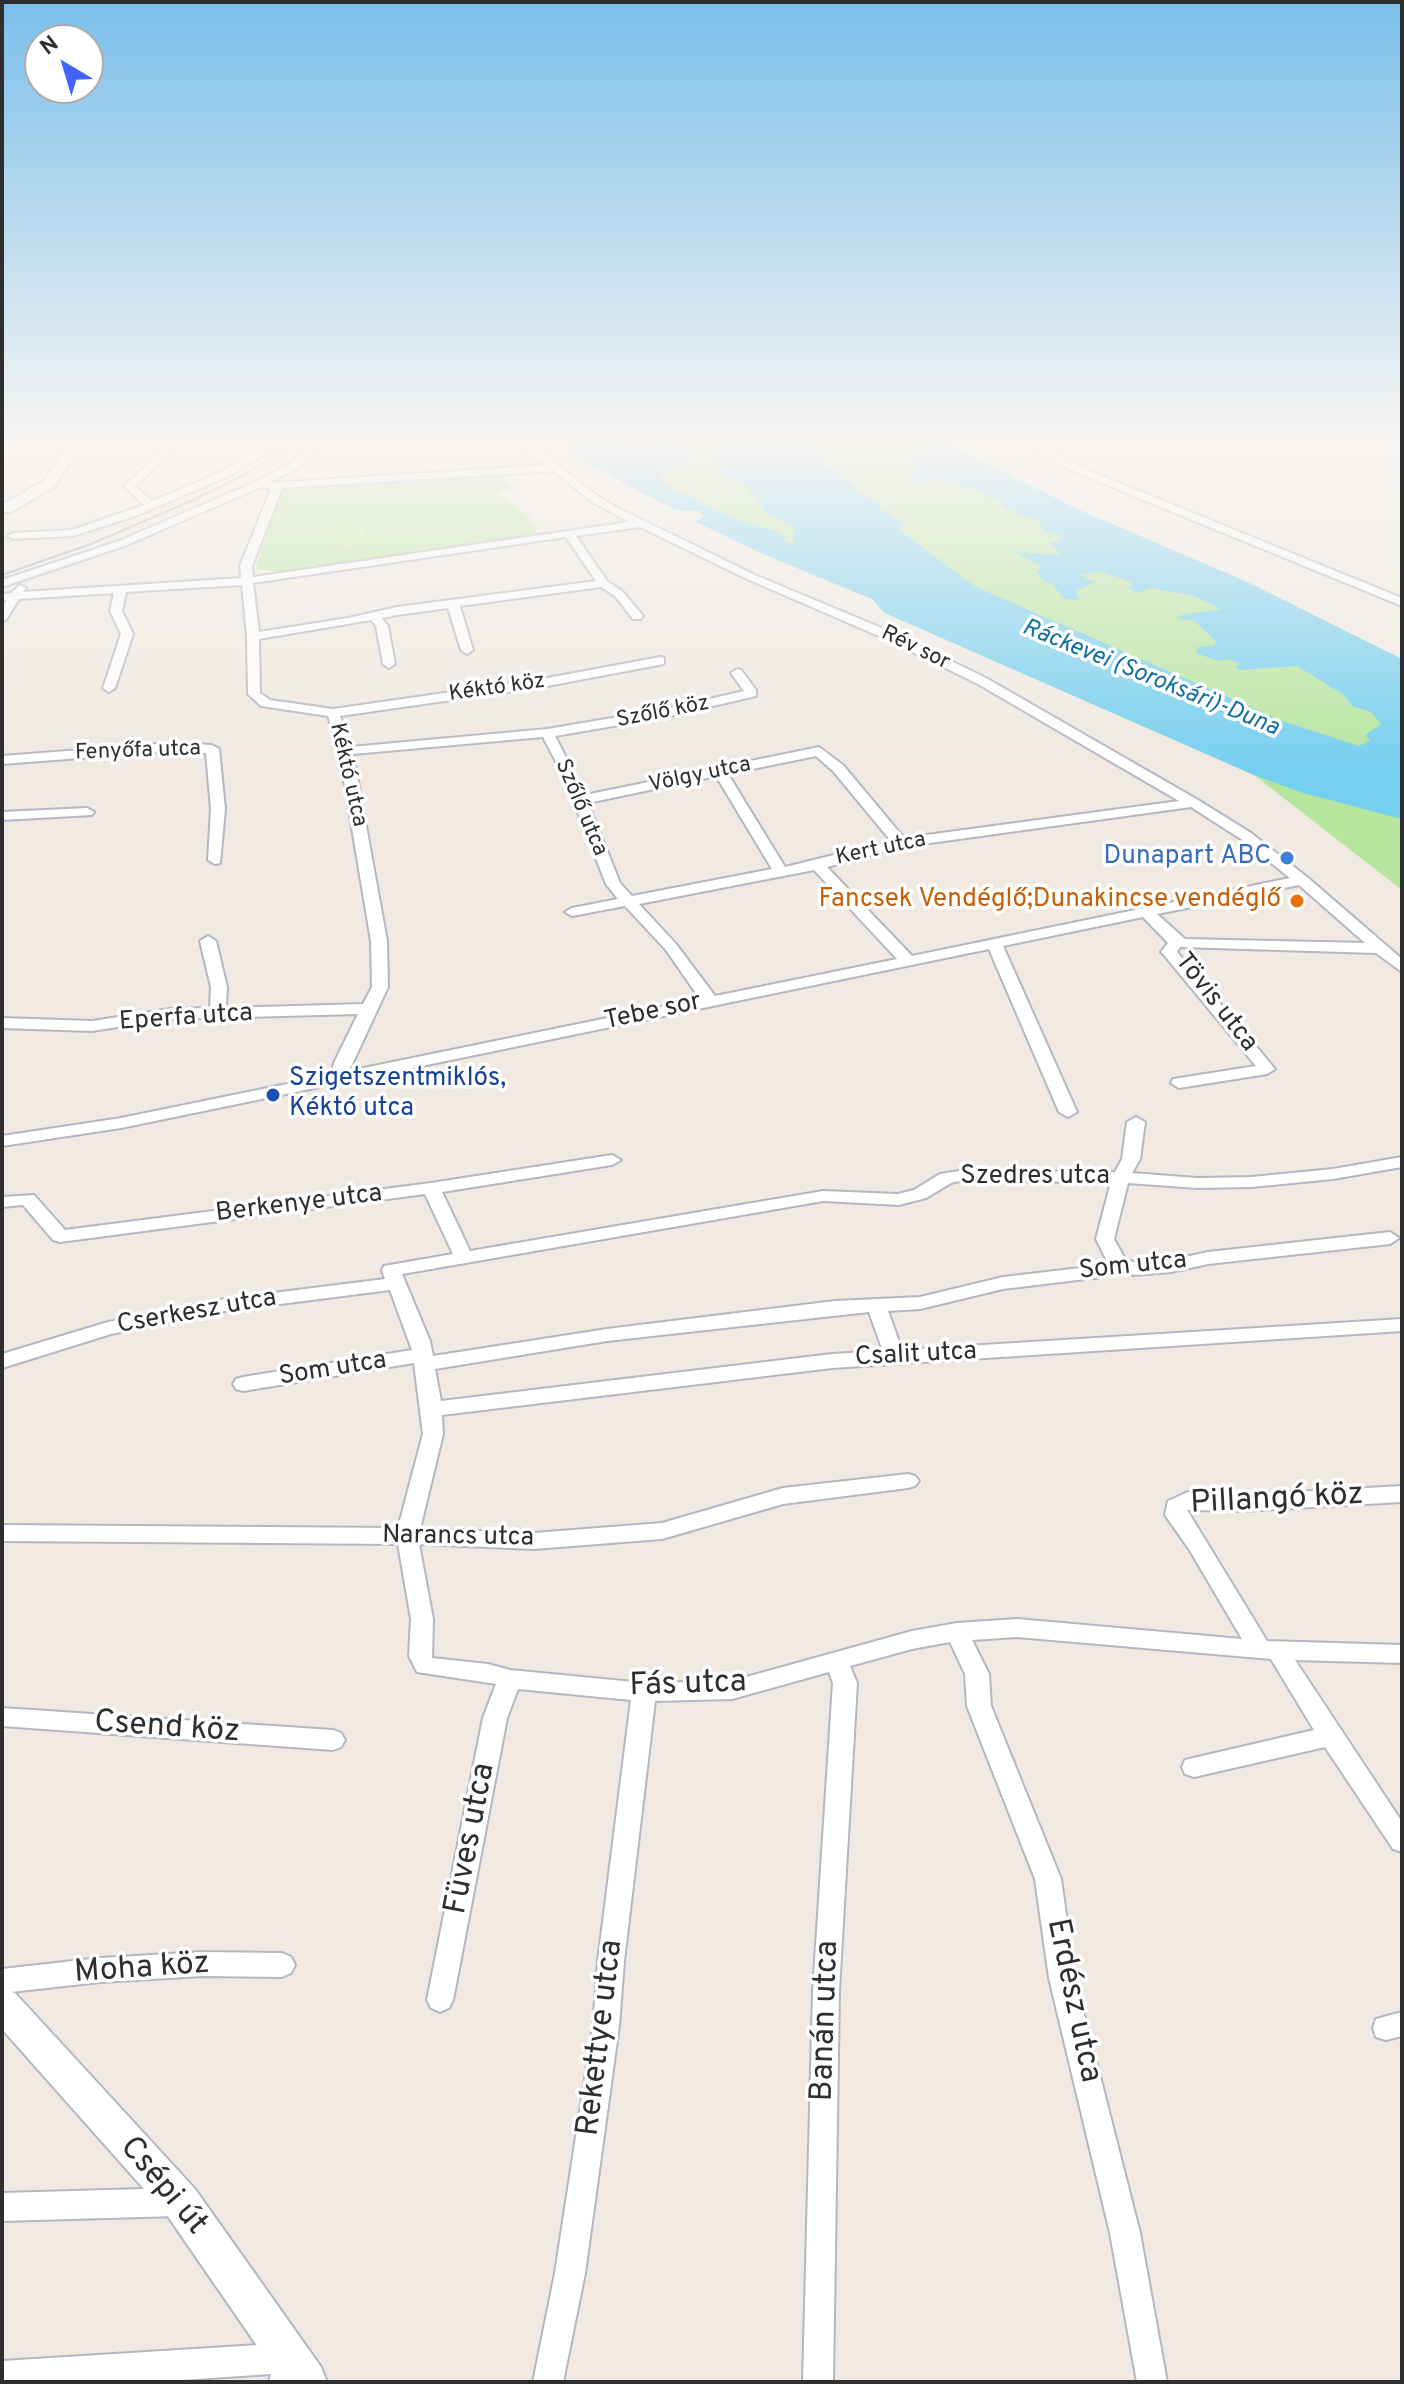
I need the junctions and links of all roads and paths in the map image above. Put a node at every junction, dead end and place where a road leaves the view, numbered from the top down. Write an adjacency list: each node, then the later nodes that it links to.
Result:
1 (101, 550): 7 (street)
2 (252, 550): 8 (street, Kéktó utca)
3 (463, 550): 8 (street)
4 (580, 550): 9 (street)
5 (698, 550): 30 (street, Rév sor)
6 (1275, 550): 13 (street)
7 (33, 575): 10 (street); 12 (street)
8 (246, 581): 11 (street); 18 (street, Kéktó utca)
9 (603, 583): 14 (street); 16 (street)
10 (2, 584)
11 (120, 591): 12 (street); 23 (street)
12 (8, 596): 17 (street)
13 (1402, 602)
14 (453, 603): 15 (street); 19 (street)
15 (374, 616): 18 (street); 21 (street)
16 (637, 616)
17 (2, 617)
18 (253, 636): 24 (street, Kéktó utca)
19 (467, 650)
20 (660, 661): 24 (street, Kéktó köz)
21 (389, 664)
22 (737, 673): 25 (street, Szőlő köz)
23 (109, 688)
24 (333, 713): 26 (street, Kéktó utca)
25 (547, 733): 26 (street, Szőlő utca); 29 (street, Szőlő utca)
26 (346, 751): 48 (street, Kéktó utca)
27 (2, 760): 34 (street, Fenyőfa utca)
28 (720, 772): 29 (street, Völgy utca); 33 (street, Völgy utca); 36 (street)
29 (580, 800): 38 (street, Szőlő utca)
30 (1193, 803): 33 (street, Kert utca); 37 (street, Rév sor)
31 (87, 812): 32 (street)
32 (2, 816)
33 (900, 843): 35 (street, Kert utca)
34 (215, 860)
35 (817, 865): 36 (street, Kert utca); 45 (street)
36 (781, 872): 38 (street, Kert utca)
37 (1302, 880): 40 (street, Tebe sor); 44 (street, Rév sor)
38 (626, 901): 39 (street, Kert utca); 47 (street, Szőlő utca)
39 (572, 912)
40 (1146, 912): 42 (street, Tövis utca); 43 (street, Tebe sor)
41 (208, 941): 49 (street)
42 (1176, 942): 44 (street, Tövis utca); 52 (street, Tövis utca)
43 (994, 944): 45 (street, Tebe sor); 53 (street)
44 (1379, 948): 46 (street, Rév sor)
45 (907, 960): 47 (street, Tebe sor)
46 (1402, 967)
47 (710, 1001): 51 (street, Tebe sor)
48 (371, 1009): 49 (street, Eperfa utca); 51 (street, Kéktó utca)
49 (218, 1014): 50 (street, Eperfa utca)
50 (2, 1023)
51 (339, 1077): 55 (street, Tebe sor)
52 (1179, 1083)
53 (1068, 1112)
54 (1136, 1122): 58 (street)
55 (2, 1141)
56 (612, 1160): 59 (street, Berkenye utca)
57 (1402, 1162): 58 (street, Szedres utca)
58 (1121, 1177): 62 (street, Szedres utca); 63 (street)
59 (431, 1188): 60 (street, Berkenye utca); 62 (street)
60 (2, 1202)
61 (1390, 1238): 63 (street, Som utca)
62 (463, 1256): 64 (street, Szedres utca)
63 (1118, 1263): 65 (street, Som utca)
64 (394, 1276): 68 (street, Fás utca); 69 (street, Cserkesz utca)
65 (877, 1307): 67 (street); 68 (street, Som utca)
66 (1402, 1325): 67 (street, Csalit utca)
67 (895, 1358): 71 (street, Csalit utca)
68 (424, 1360): 70 (street, Som utca); 71 (street, Fás utca)
69 (2, 1361)
70 (243, 1384)
71 (432, 1409): 75 (street, Fás utca)
72 (908, 1481): 75 (street, Narancs utca)
73 (1402, 1494): 77 (street, Pillangó köz)
74 (2, 1533): 75 (street, Narancs utca)
75 (407, 1536): 80 (street, Fás utca)
76 (957, 1632): 77 (street, Fás utca); 79 (street, Fás utca); 98 (street, Erdész utca)
77 (1269, 1650): 78 (street, Fás utca); 83 (street)
78 (1402, 1654)
79 (837, 1662): 81 (street, Fás utca); 97 (street, Banán utca)
80 (510, 1679): 81 (street, Fás utca); 89 (street, Füves utca)
81 (644, 1692): 96 (street, Rekettye utca)
82 (2, 1717): 84 (street, Csend köz)
83 (1330, 1736): 85 (street); 86 (street)
84 (333, 1740)
85 (1194, 1767)
86 (1402, 1842)
87 (282, 1965): 88 (street, Moha köz)
88 (2, 1981)
89 (440, 2000)
90 (2, 2004): 91 (street, Csépi út)
91 (181, 2202): 92 (street); 93 (street, Csépi út)
92 (2, 2207)
93 (294, 2374): 95 (street)
94 (2, 2376): 95 (street)
95 (52, 2378)
96 (548, 2382)
97 (818, 2382)
98 (1152, 2382)

